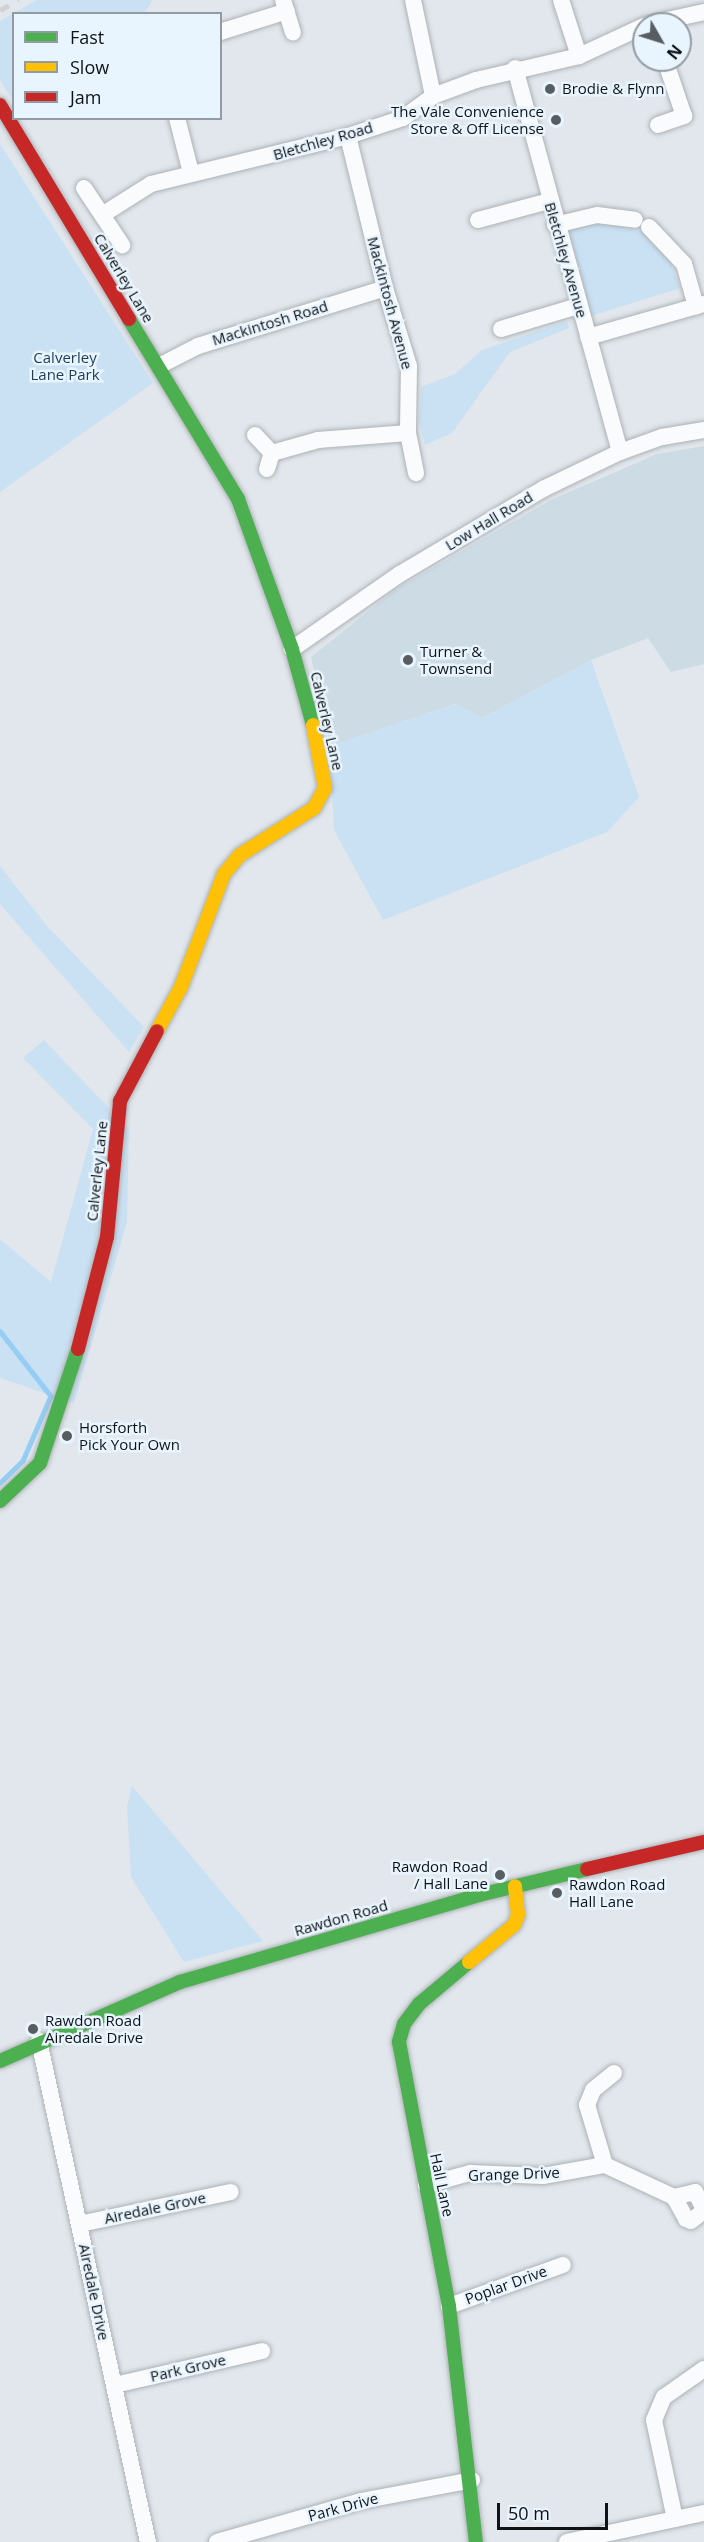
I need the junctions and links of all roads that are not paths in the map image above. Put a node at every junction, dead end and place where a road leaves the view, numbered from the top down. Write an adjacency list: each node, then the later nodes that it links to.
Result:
1 (412, 0): 10 (street)
2 (561, 0): 7 (street)
3 (285, 6): 4 (street); 5 (street)
4 (222, 31)
5 (293, 32)
6 (632, 32): 7 (street, Bletchley Road)
7 (579, 56): 8 (street, Bletchley Road)
8 (514, 68): 10 (street, Bletchley Road); 17 (street, Bletchley Avenue)
9 (669, 72): 13 (street)
10 (433, 96): 14 (street, Bletchley Road)
11 (0, 105): 27 (street, Calverley Lane)
12 (178, 120): 15 (street)
13 (658, 125)
14 (348, 136): 15 (street, Bletchley Road); 22 (street, Mackintosh Avenue)
15 (191, 173): 18 (street, Bletchley Road)
16 (84, 188): 18 (street)
17 (549, 201): 19 (street); 20 (street, Bletchley Avenue)
18 (102, 215): 21 (street)
19 (478, 220)
20 (555, 225): 23 (street); 24 (street, Bletchley Avenue)
21 (122, 245)
22 (385, 288): 27 (street, Mackintosh Road); 29 (street, Mackintosh Avenue)
23 (700, 305): 26 (street)
24 (578, 306): 25 (street); 26 (street, Bletchley Avenue)
25 (501, 329)
26 (588, 337): 31 (street, Bletchley Avenue)
27 (159, 366): 33 (street, Calverley Lane)
28 (704, 430): 31 (street, Low Hall Road)
29 (408, 433): 30 (street); 32 (street, Mackintosh Avenue)
30 (255, 435)
31 (620, 452): 33 (street, Low Hall Road)
32 (416, 473)
33 (292, 649): 34 (street, Calverley Lane)
34 (0, 1501)
35 (704, 1842): 36 (street, Rawdon Road)
36 (515, 1886): 37 (street, Rawdon Road); 41 (street, Hall Lane)
37 (39, 2042): 38 (street, Rawdon Road); 44 (street, Airedale Drive)
38 (0, 2061)
39 (614, 2073): 40 (street)
40 (605, 2165): 41 (street, Grange Drive); 43 (street)
41 (426, 2185): 46 (street, Hall Lane)
42 (231, 2192): 44 (street, Airedale Grove)
43 (704, 2210)
44 (80, 2224): 49 (street, Airedale Drive)
45 (563, 2265): 46 (street, Poplar Drive)
46 (449, 2306): 50 (street, Hall Lane)
47 (262, 2351): 49 (street, Park Grove)
48 (704, 2369): 52 (street)
49 (114, 2385): 54 (street, Airedale Drive)
50 (472, 2480): 55 (street, Park Drive); 56 (street, Hall Lane)
51 (704, 2513): 52 (street)
52 (675, 2519): 53 (street)
53 (636, 2535): 57 (street)
54 (148, 2542)
55 (217, 2542)
56 (476, 2542)
57 (567, 2542)

